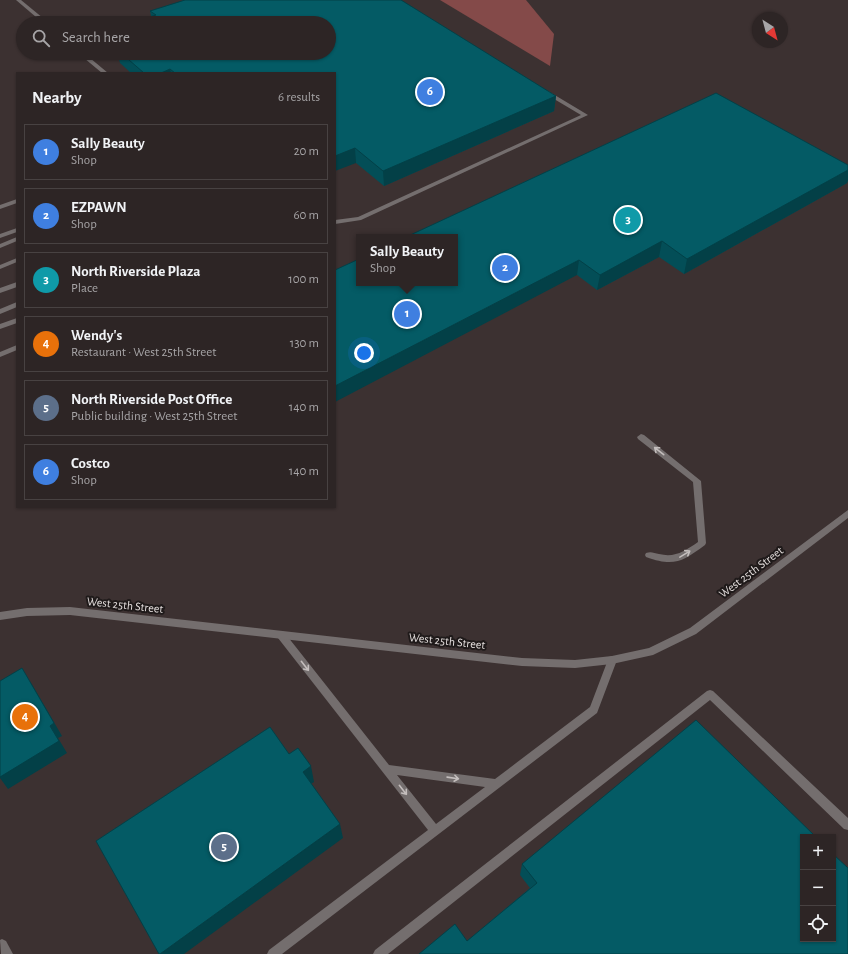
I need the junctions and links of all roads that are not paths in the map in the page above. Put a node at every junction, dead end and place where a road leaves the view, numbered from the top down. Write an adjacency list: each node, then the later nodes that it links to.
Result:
1 (18, 0): 2 (street)
2 (37, 16)
3 (90, 60): 4 (street)
4 (104, 72)
5 (538, 87): 8 (street)
6 (16, 201): 7 (street)
7 (0, 207)
8 (336, 222)
9 (16, 230): 10 (street)
10 (0, 236)
11 (16, 239): 12 (street)
12 (0, 246)
13 (16, 260): 14 (street)
14 (0, 267)
15 (16, 284): 16 (street)
16 (0, 291)
17 (16, 304): 18 (street)
18 (0, 312)
19 (16, 320): 20 (street)
20 (0, 327)
21 (16, 347): 22 (street)
22 (0, 355)
23 (641, 437): 25 (street, one-way to 23)
24 (848, 513): 28 (street, West 25th Street)
25 (649, 555)
26 (0, 616): 27 (street, West 25th Street)
27 (281, 635): 28 (street, West 25th Street); 29 (street, one-way to 29)
28 (612, 660): 30 (street)
29 (386, 769): 30 (street, one-way to 30); 32 (street, one-way to 32)
30 (497, 784): 32 (street)
31 (848, 825): 34 (street)
32 (435, 831): 33 (street)
33 (274, 954)
34 (379, 954)

